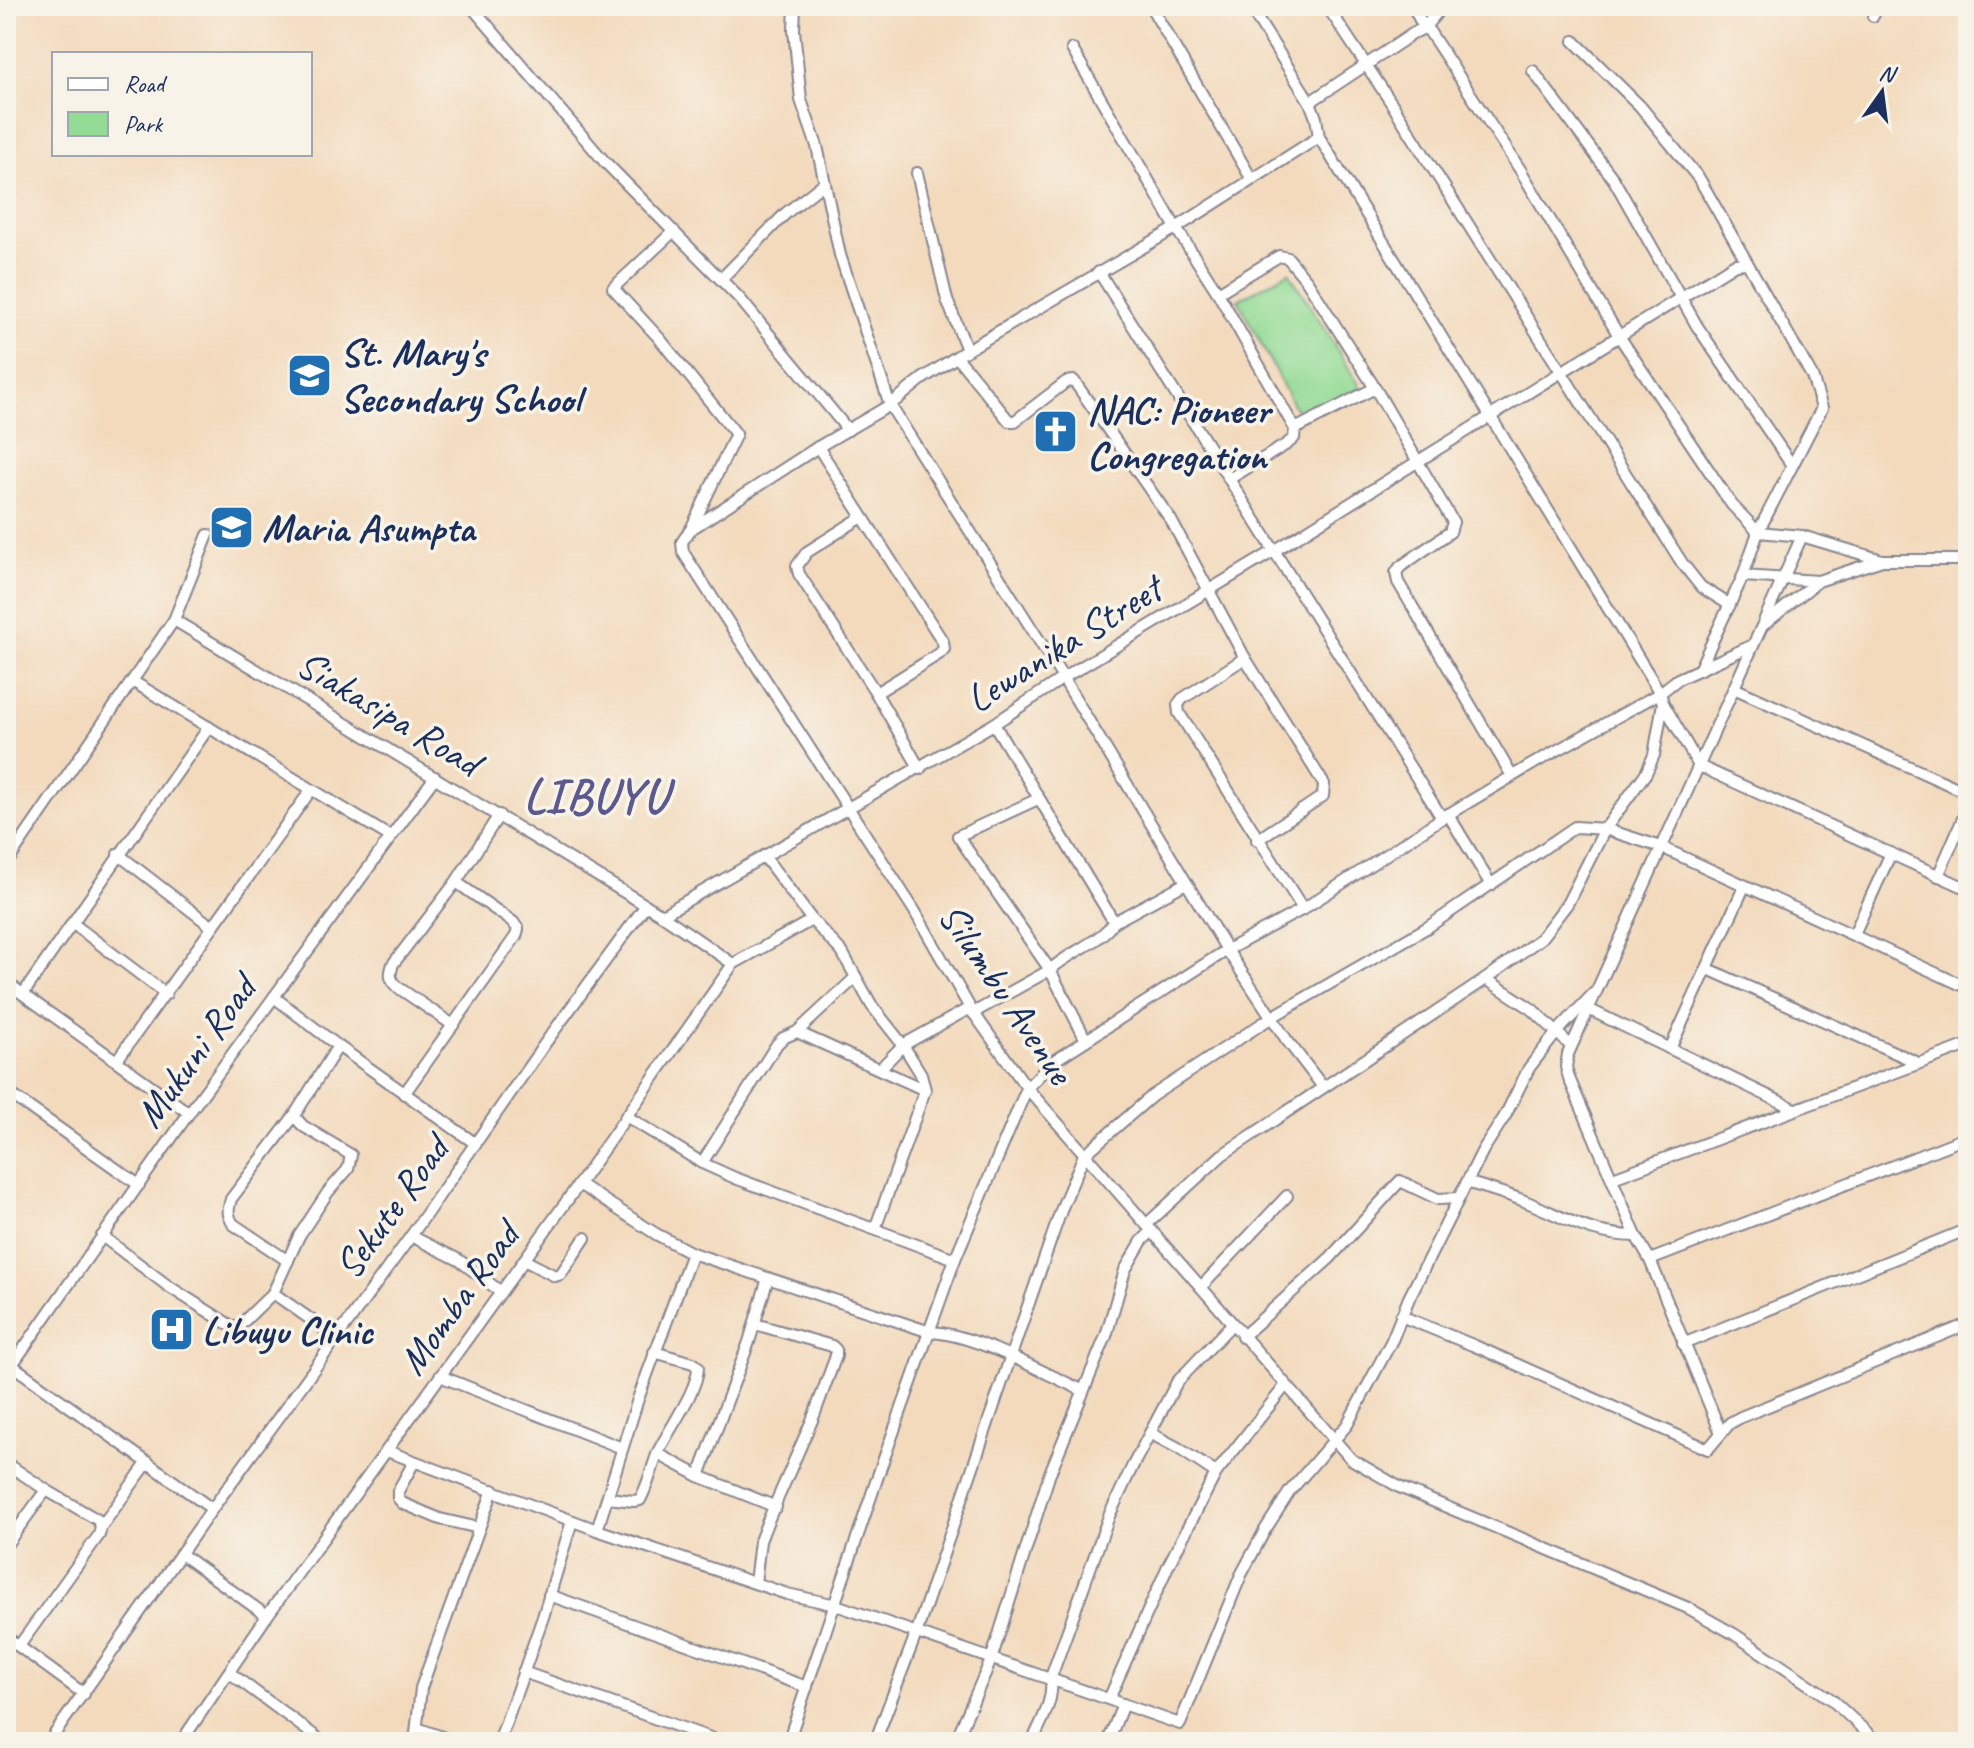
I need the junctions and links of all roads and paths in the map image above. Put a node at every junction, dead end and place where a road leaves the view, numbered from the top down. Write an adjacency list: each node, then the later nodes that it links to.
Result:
1 (471, 6): 19 (street)
2 (795, 6): 17 (street)
3 (1249, 6): 13 (street)
4 (1327, 6): 11 (street)
5 (1413, 6): 8 (street)
6 (1446, 6): 8 (street)
7 (1151, 7): 16 (street)
8 (1424, 28): 11 (street); 25 (street)
9 (1574, 41): 20 (street)
10 (1072, 49): 18 (street)
11 (1365, 66): 13 (street); 28 (street)
12 (1533, 71): 24 (street)
13 (1310, 102): 14 (street)
14 (1319, 137): 16 (street); 31 (street)
15 (917, 173): 26 (street)
16 (1251, 178): 18 (street)
17 (823, 184): 22 (street); 30 (street)
18 (1176, 228): 21 (street); 23 (street)
19 (674, 231): 22 (street); 39 (street)
20 (1745, 263): 24 (street, Lewanika Street); 36 (street)
21 (1099, 272): 26 (street); 37 (street)
22 (721, 279): 33 (street)
23 (1218, 293): 29 (street); 32 (street)
24 (1681, 300): 25 (street, Lewanika Street); 36 (street)
25 (1619, 336): 28 (street, Lewanika Street); 40 (street)
26 (967, 350): 27 (street)
27 (957, 357): 30 (street); 49 (street)
28 (1560, 373): 31 (street, Lewanika Street); 50 (street)
29 (1375, 388): 32 (street); 35 (street)
30 (890, 405): 33 (street); 56 (street)
31 (1492, 416): 35 (street, Lewanika Street); 60 (street)
32 (1295, 429): 37 (street)
33 (848, 430): 34 (street)
34 (818, 447): 38 (street); 39 (street)
35 (1418, 460): 43 (street, Lewanika Street); 65 (street)
36 (1791, 464): 40 (street)
37 (1229, 479): 43 (street)
38 (862, 517): 59 (street); 59 (street)
39 (691, 529): 71 (street, Silumbu Avenue)
40 (1758, 532): 42 (street); 46 (street)
41 (208, 535): 51 (street)
42 (1802, 536): 44 (street); 47 (street)
43 (1274, 551): 49 (street, Lewanika Street); 73 (street)
44 (1882, 560): 45 (street); 48 (street)
45 (1968, 560)
46 (1743, 576): 47 (street); 50 (street)
47 (1785, 578): 48 (street); 52 (street)
48 (1818, 581): 52 (street)
49 (1208, 591): 54 (street); 56 (street, Lewanika Street)
50 (1730, 605): 55 (street)
51 (174, 620): 57 (street); 66 (street, Siakasipa Road)
52 (1762, 626): 53 (street)
53 (1753, 645): 55 (street); 58 (street)
54 (1245, 658): 76 (street); 76 (street)
55 (1699, 670): 60 (street)
56 (1063, 678): 61 (street, Lewanika Street); 84 (street)
57 (132, 681): 62 (street); 81 (street)
58 (1736, 689): 63 (street); 68 (street)
59 (876, 693): 64 (street)
60 (1662, 698): 63 (street); 65 (street); 74 (street)
61 (994, 724): 64 (street, Lewanika Street); 69 (street)
62 (209, 727): 67 (street); 79 (street)
63 (1699, 766): 77 (street); 78 (street)
64 (920, 769): 71 (street, Lewanika Street)
65 (1512, 776): 73 (street)
66 (435, 777): 72 (street, Siakasipa Road); 75 (street, Mukuni Road)
67 (311, 790): 75 (street); 94 (street)
68 (1968, 793)
69 (1038, 799): 92 (street); 99 (street)
70 (1968, 807): 82 (street)
71 (849, 808): 80 (street, Lewanika Street); 108 (street, Silumbu Avenue)
72 (499, 815): 83 (street); 88 (street, Siakasipa Road)
73 (1445, 816): 85 (street); 89 (street)
74 (1605, 829): 77 (street); 85 (street); 101 (street)
75 (389, 836): 106 (street, Mukuni Road)
76 (1257, 840): 89 (street)
77 (1661, 847): 86 (street); 107 (street)
78 (1891, 853): 82 (street); 95 (street)
79 (118, 854): 93 (street); 94 (street)
80 (764, 856): 90 (street, Lewanika Street); 91 (street)
81 (6, 864)
82 (1938, 876): 87 (street)
83 (456, 882): 110 (street); 110 (street)
84 (1186, 883): 92 (street); 96 (street)
85 (1491, 885): 109 (street)
86 (1744, 887): 95 (street); 98 (street)
87 (1968, 889)
88 (646, 905): 90 (street, Siakasipa Road); 132 (street, Sekute Road)
89 (1303, 909): 96 (street)
90 (662, 915): 97 (street, Siakasipa Road)
91 (812, 920): 97 (street, Momba Road); 100 (street)
92 (1114, 922): 99 (street)
93 (72, 923): 104 (street); 105 (street)
94 (211, 926): 105 (street)
95 (1854, 934): 103 (street)
96 (1227, 950): 109 (street); 113 (street)
97 (733, 964): 130 (street, Momba Road)
98 (1708, 969): 118 (street); 120 (street)
99 (1050, 970): 108 (street); 113 (street)
100 (855, 978): 111 (street); 114 (street)
101 (1486, 979): 112 (street); 122 (street)
102 (6, 982): 104 (street)
103 (1968, 988)
104 (23, 994): 119 (street)
105 (166, 994): 119 (street)
106 (274, 997): 116 (street); 128 (street, Mukuni Road)
107 (1585, 1007): 112 (street); 117 (street); 118 (street)
108 (972, 1010): 114 (street); 123 (street, Silumbu Avenue)
109 (1272, 1017): 122 (street); 133 (street)
110 (453, 1025): 126 (street)
111 (797, 1032): 121 (street); 134 (street)
112 (1557, 1032): 117 (street); 136 (street)
113 (1086, 1040): 123 (street)
114 (903, 1045): 121 (street); 124 (street)
115 (1968, 1045): 120 (street)
116 (338, 1046): 126 (street); 129 (street)
117 (1571, 1046): 135 (street)
118 (1670, 1049): 127 (street)
119 (117, 1060): 128 (street)
120 (1916, 1062): 127 (street)
121 (880, 1069): 124 (street)
122 (1323, 1087): 141 (street)
123 (1027, 1088): 133 (street, Silumbu Avenue); 149 (street)
124 (925, 1090): 142 (street)
125 (6, 1091): 138 (street)
126 (404, 1094): 132 (street)
127 (1795, 1109): 135 (street)
128 (189, 1113): 138 (street, Mukuni Road)
129 (294, 1116): 152 (street); 152 (street)
130 (626, 1116): 134 (street); 137 (street, Momba Road)
131 (1968, 1137): 151 (street)
132 (476, 1144): 145 (street, Sekute Road)
133 (1084, 1155): 141 (street, Silumbu Avenue); 166 (street)
134 (702, 1163): 142 (street)
135 (1613, 1178): 146 (street)
136 (1467, 1182): 140 (street); 146 (street)
137 (579, 1184): 148 (street); 150 (street, Momba Road)
138 (139, 1185): 144 (street, Mukuni Road)
139 (1287, 1196): 154 (street)
140 (1459, 1198): 157 (street); 162 (street)
141 (1149, 1227): 154 (street, Silumbu Avenue); 170 (street)
142 (875, 1229): 149 (street)
143 (1968, 1229): 164 (street)
144 (102, 1236): 156 (street); 167 (street, Mukuni Road)
145 (411, 1236): 155 (street); 163 (street, Sekute Road)
146 (1636, 1236): 151 (street)
147 (585, 1238): 150 (street)
148 (692, 1253): 153 (street); 165 (street)
149 (955, 1259): 161 (street)
150 (524, 1260): 155 (street, Momba Road)
151 (1650, 1260): 164 (street)
152 (288, 1261): 156 (street)
153 (768, 1278): 158 (street); 161 (street)
154 (1202, 1286): 159 (street, Silumbu Avenue)
155 (501, 1292): 168 (street, Momba Road)
156 (273, 1293): 163 (street)
157 (1401, 1316): 172 (street); 173 (street)
158 (755, 1324): 181 (street); 185 (street)
159 (1232, 1324): 162 (street, Silumbu Avenue); 171 (street)
160 (1968, 1324): 172 (street)
161 (930, 1332): 166 (street); 195 (street)
162 (1242, 1337): 169 (street, Silumbu Avenue)
163 (337, 1338): 186 (street, Sekute Road)
164 (1683, 1344): 172 (street)
165 (654, 1352): 174 (street); 176 (street)
166 (1012, 1358): 170 (street); 197 (street)
167 (9, 1363): 177 (street)
168 (440, 1376): 174 (street); 175 (street, Momba Road)
169 (1286, 1385): 173 (street, Silumbu Avenue); 180 (street)
170 (1082, 1390): 200 (street)
171 (1150, 1433): 180 (street); 203 (street)
172 (1721, 1433)
173 (1333, 1440): 207 (street); 221 (street, Silumbu Avenue)
174 (622, 1448): 184 (street)
175 (387, 1451): 178 (street); 196 (street, Momba Road)
176 (658, 1454): 181 (street); 184 (street)
177 (148, 1462): 186 (street); 188 (street)
178 (414, 1462): 183 (street); 189 (street)
179 (6, 1463): 182 (street)
180 (1216, 1473): 206 (street)
181 (699, 1476): 185 (street)
182 (46, 1490): 188 (street); 191 (street)
183 (493, 1490): 187 (street); 189 (street)
184 (608, 1498): 190 (street)
185 (776, 1507): 193 (street)
186 (212, 1509): 192 (street, Sekute Road)
187 (572, 1521): 190 (street); 194 (street)
188 (101, 1527): 199 (street)
189 (479, 1528): 208 (street)
190 (597, 1530): 193 (street)
191 (6, 1545)
192 (181, 1554): 196 (street); 205 (street, Sekute Road)
193 (755, 1583): 195 (street)
194 (549, 1595): 201 (street); 204 (street)
195 (836, 1605): 197 (street); 204 (street)
196 (267, 1616): 202 (street, Momba Road)
197 (916, 1634): 200 (street); 217 (street)
198 (6, 1637): 199 (street)
199 (19, 1646): 205 (street)
200 (991, 1660): 203 (street); 218 (street)
201 (523, 1672): 214 (street); 215 (street)
202 (230, 1673): 210 (street, Momba Road); 211 (street)
203 (1051, 1677): 206 (street); 219 (street)
204 (807, 1687): 216 (street)
205 (84, 1694): 209 (street, Sekute Road)
206 (1109, 1699): 207 (street)
207 (1123, 1704): 220 (street)
208 (417, 1728): 212 (street); 213 (street)
209 (49, 1742)
210 (181, 1742)
211 (323, 1742)
212 (415, 1742)
213 (456, 1742)
214 (499, 1742)
215 (722, 1742)
216 (788, 1742)
217 (875, 1742)
218 (955, 1742)
219 (1032, 1742)
220 (1108, 1742)
221 (1877, 1742)

